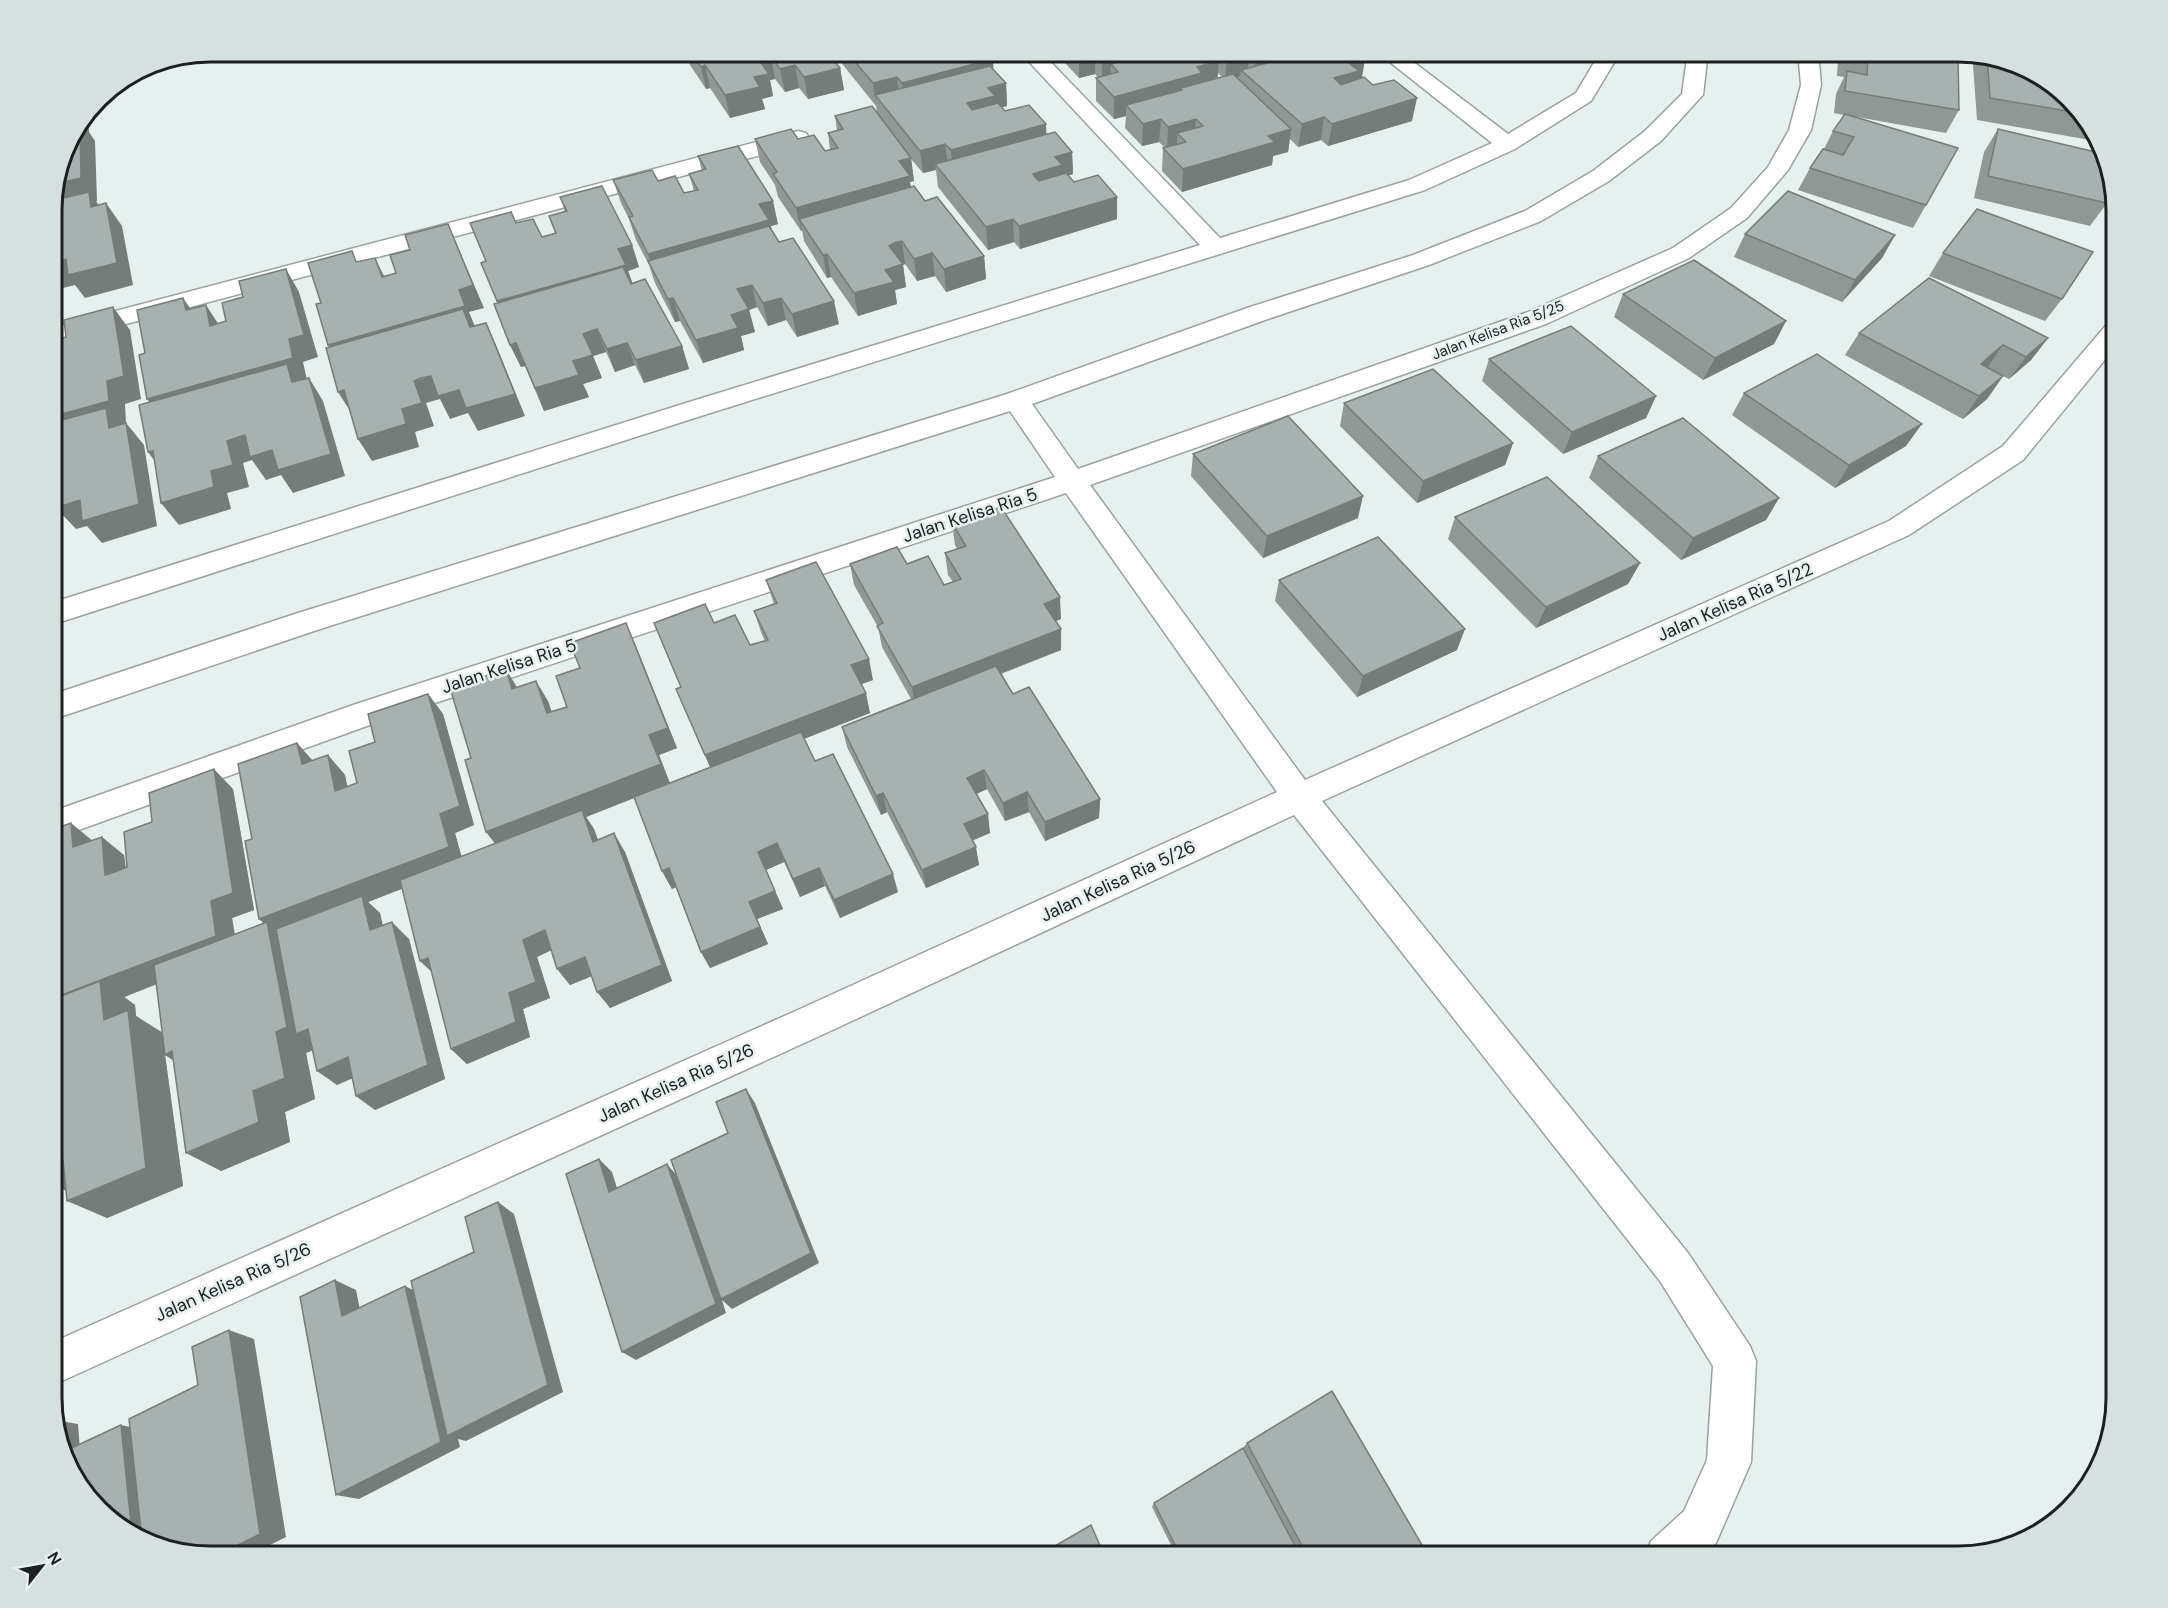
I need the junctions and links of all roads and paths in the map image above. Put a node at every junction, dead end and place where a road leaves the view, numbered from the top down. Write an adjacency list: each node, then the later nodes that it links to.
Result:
1 (1039, 62): 8 (street)
2 (1400, 62): 7 (street)
3 (1605, 62): 7 (street)
4 (1696, 62): 11 (street)
5 (1809, 62): 12 (street, Jalan Kelisa Ria 5/25)
6 (798, 138): 9 (street)
7 (1507, 144): 8 (street)
8 (1216, 249): 13 (street)
9 (62, 333)
10 (2106, 343): 15 (street, Jalan Kelisa Ria 5/22)
11 (1016, 399): 12 (street); 14 (street)
12 (1072, 481): 15 (street); 16 (street, Jalan Kelisa Ria 5)
13 (62, 611)
14 (62, 704)
15 (1299, 797): 17 (street, Jalan Kelisa Ria 5/26); 18 (street)
16 (62, 822)
17 (62, 1360)
18 (1679, 1546)

